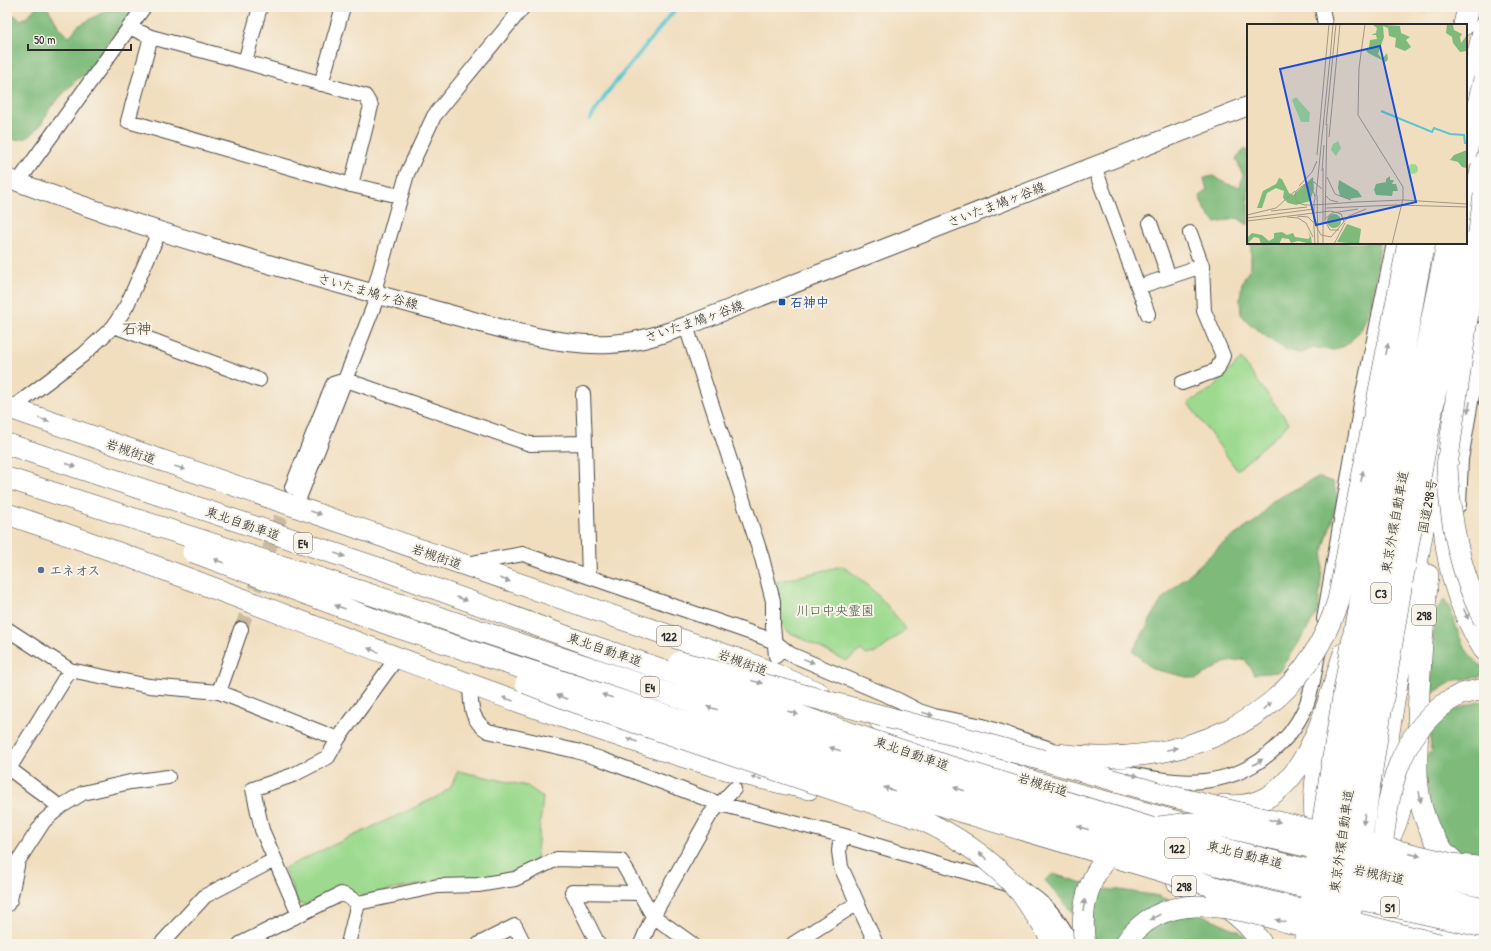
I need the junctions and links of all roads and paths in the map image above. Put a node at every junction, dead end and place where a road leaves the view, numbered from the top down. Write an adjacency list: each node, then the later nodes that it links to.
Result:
1 (144, 7): 9 (street)
2 (260, 7): 12 (street)
3 (343, 7): 14 (street)
4 (523, 7): 25 (street)
5 (1322, 7): 7 (street)
6 (1468, 7): 8 (highway)
7 (1324, 24)
8 (1464, 24)
9 (129, 27): 11 (street); 22 (street)
10 (1484, 28): 15 (highway)
11 (151, 37): 12 (street); 23 (street)
12 (245, 62): 14 (street)
13 (1484, 79): 19 (highway, bridge)
14 (321, 84): 23 (street)
15 (1467, 98)
16 (1247, 106): 21 (main road, さいたま鳩ヶ谷線)
17 (1467, 120): 18 (main road)
18 (1484, 129)
19 (1467, 150)
20 (1484, 156): 30 (highway, 東京外環自動車道 / C3)
21 (1094, 166): 39 (street); 43 (main road, さいたま鳩ヶ谷線)
22 (12, 180): 28 (main road, さいたま鳩ヶ谷線)
23 (351, 185): 25 (street)
24 (1484, 194): 53 (highway, bridge)
25 (400, 196): 40 (street)
26 (1484, 210): 30 (highway, 国道298号 / 298)
27 (1150, 223): 38 (street)
28 (158, 232): 40 (main road, さいたま鳩ヶ谷線); 42 (street)
29 (1190, 233): 36 (street)
30 (1469, 242): 37 (street); 44 (highway, 国道298号 / 298); 124 (highway, 東京外環自動車道 / C3, one-way to 124, bridge)
31 (1394, 244): 65 (street, one-way to 31)
32 (1408, 244): 74 (highway, one-way to 32, bridge)
33 (1424, 244): 122 (highway, bridge)
34 (1436, 244): 57 (highway)
35 (1447, 244): 123 (highway, 東京外環自動車道 / C3, bridge)
36 (1202, 266): 38 (street); 48 (street)
37 (1484, 271)
38 (1169, 277): 39 (street)
39 (1138, 287): 41 (street)
40 (378, 295): 43 (main road, さいたま鳩ヶ谷線); 47 (street)
41 (1148, 314)
42 (114, 326): 46 (street); 50 (street)
43 (686, 326): 65 (street)
44 (1460, 326): 67 (highway, 298); 82 (highway, 国道298号 / 298)
45 (1484, 327): 60 (street, one-way to 60)
46 (259, 380)
47 (346, 380): 51 (street); 55 (street); 55 (street)
48 (1182, 383)
49 (583, 394): 51 (street)
50 (9, 408): 55 (highway, 岩槻街道 / 122, one-way to 55)
51 (585, 443): 59 (street)
52 (7, 444): 64 (highway, 東北自動車道 / E4, one-way to 64, bridge)
53 (1446, 466): 60 (highway, bridge); 66 (highway, one-way to 66, bridge)
54 (7, 478): 61 (highway, one-way to 54, bridge); 91 (highway, 東北自動車道 / E4, one-way to 54, bridge)
55 (294, 497): 58 (highway, 岩槻街道 / 122, one-way to 58)
56 (7, 514): 68 (highway, 122, one-way to 56)
57 (1377, 552): 73 (highway); 80 (highway)
58 (462, 565): 59 (street); 78 (highway, 岩槻街道 / 122, one-way to 78)
59 (588, 577): 65 (street)
60 (1484, 621)
61 (390, 625): 116 (highway, one-way to 61, bridge); 128 (highway, one-way to 61, bridge)
62 (7, 629): 69 (street)
63 (241, 629): 72 (street)
64 (596, 647): 74 (highway, one-way to 74, bridge); 91 (highway, 東北自動車道 / E4, one-way to 91, bridge)
65 (776, 649)
66 (1484, 650)
67 (1420, 652): 89 (highway, 298); 90 (highway, 298, one-way to 90)
68 (396, 659): 70 (highway, 122); 75 (street)
69 (70, 670): 72 (street); 76 (street)
70 (470, 686): 81 (street); 85 (highway, 122, one-way to 70)
71 (1484, 689): 125 (highway, bridge)
72 (220, 692): 75 (street)
73 (1329, 699): 78 (highway); 87 (highway)
74 (954, 735): 88 (highway, one-way to 88, bridge)
75 (338, 739): 86 (street)
76 (8, 769): 83 (street)
77 (168, 777): 83 (street)
78 (1035, 782): 87 (highway, 岩槻街道 / 122); 95 (highway, 122)
79 (734, 788): 81 (street)
80 (1336, 795)
81 (720, 804): 84 (street); 102 (street)
82 (1377, 804)
83 (60, 807): 98 (street)
84 (841, 835): 97 (street); 117 (street)
85 (1093, 845): 91 (highway, 122); 120 (highway, 298)
86 (274, 860): 101 (street); 106 (street)
87 (1331, 863): 89 (highway, 岩槻街道 / 122)
88 (1484, 868)
89 (1357, 878): 94 (highway, 岩槻街道 / 122); 95 (highway, 298); 103 (highway, 122)
90 (1484, 878)
91 (1296, 883): 95 (highway, 122); 99 (highway, S1, bridge); 104 (highway, S1, bridge)
92 (1484, 887): 118 (highway, one-way to 92, bridge)
93 (640, 893): 96 (street); 102 (street); 111 (street)
94 (1484, 896)
95 (1331, 897): 100 (highway, 122); 121 (highway, 298)
96 (358, 903): 101 (street); 108 (street)
97 (856, 904): 114 (street); 115 (street)
98 (7, 906)
99 (1484, 909)
100 (1358, 913): 105 (highway, 122); 127 (highway)
101 (299, 915): 107 (street)
102 (653, 916): 112 (street); 113 (street)
103 (1484, 917)
104 (1484, 927)
105 (1484, 943)
106 (161, 944)
107 (240, 944)
108 (348, 944)
109 (479, 944): 110 (street)
110 (524, 944)
111 (598, 944)
112 (641, 944)
113 (692, 944)
114 (793, 944)
115 (876, 944)
116 (1055, 944)
117 (1072, 944)
118 (1085, 944)
119 (1125, 944): 126 (highway, one-way to 119, bridge)
120 (1262, 944)
121 (1294, 944)
122 (1304, 944)
123 (1325, 944)
124 (1346, 944)
125 (1368, 944)
126 (1374, 944)
127 (1377, 944)
128 (1439, 944)

